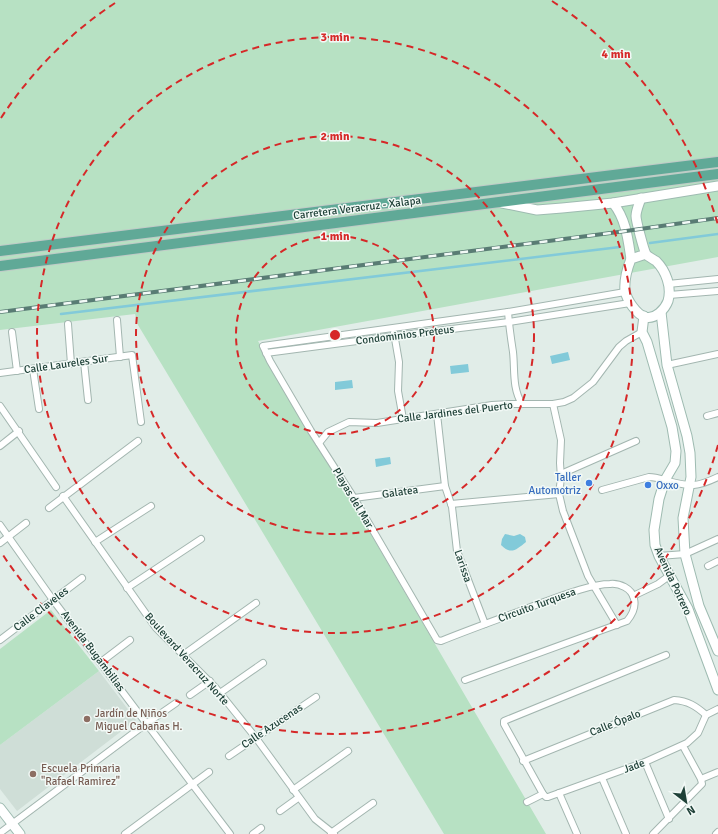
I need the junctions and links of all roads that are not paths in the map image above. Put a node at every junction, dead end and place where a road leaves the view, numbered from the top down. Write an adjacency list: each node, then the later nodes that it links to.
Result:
1 (718, 162): 7 (main road, Carretera Veracruz - Xalapa)
2 (718, 174): 5 (main road, Carretera Veracruz - Xalapa)
3 (718, 186): 4 (street)
4 (641, 198): 6 (street); 8 (street)
5 (499, 202): 6 (street); 10 (main road, Carretera Veracruz - Xalapa)
6 (613, 203): 9 (street)
7 (0, 251)
8 (646, 254): 9 (street); 12 (street)
9 (631, 259): 14 (street)
10 (0, 266)
11 (718, 279): 12 (street)
12 (668, 284): 15 (street)
13 (718, 291): 15 (street)
14 (625, 292): 16 (street); 17 (street, Condominios Preteus)
15 (669, 295): 18 (street)
16 (630, 303): 19 (street); 21 (street, Condominios Preteus)
17 (508, 312): 21 (street); 23 (street, Condominios Preteus)
18 (661, 312): 19 (street); 32 (street, Avenida Potrero)
19 (644, 316): 25 (street)
20 (117, 320): 29 (street)
21 (509, 322): 26 (street, Condominios Preteus); 39 (street)
22 (68, 324): 31 (street)
23 (393, 327): 26 (street); 27 (street, Condominios Preteus)
24 (12, 332): 34 (street)
25 (642, 332): 40 (street, Calle Jardines del Puerto); 55 (street, Avenida Potrero)
26 (394, 336): 27 (street, Condominios Preteus); 46 (street)
27 (266, 353): 51 (street, Playas del Mar)
28 (718, 354): 32 (street)
29 (120, 357): 30 (street, Calle Laureles Sur); 47 (street, Calle Laureles Sur)
30 (84, 362): 31 (street, Calle Laureles Sur); 38 (street)
31 (71, 364): 33 (street, Calle Laureles Sur)
32 (667, 365): 58 (street, Avenida Potrero)
33 (33, 369): 34 (street, Calle Laureles Sur); 42 (street)
34 (17, 371): 35 (street, Calle Laureles Sur)
35 (9, 372): 36 (street, Calle Laureles Sur); 37 (street)
36 (0, 373)
37 (0, 378)
38 (88, 400)
39 (522, 404): 40 (street, Calle Jardines del Puerto); 44 (street, Calle Jardines del Puerto)
40 (553, 404): 53 (street)
41 (0, 406): 48 (street)
42 (39, 409)
43 (718, 413): 45 (street)
44 (437, 414): 46 (street, Calle Jardines del Puerto); 57 (street, Larissa)
45 (707, 416)
46 (403, 419): 51 (street, Calle Jardines del Puerto)
47 (141, 422)
48 (19, 431): 52 (street); 56 (street)
49 (138, 441): 61 (street)
50 (636, 441): 53 (street)
51 (319, 443): 62 (street, Playas del Mar)
52 (0, 446)
53 (561, 474): 60 (street)
54 (718, 477): 58 (street)
55 (665, 480): 58 (street); 59 (street); 74 (street, Avenida Potrero)
56 (56, 486)
57 (445, 486): 62 (street, Galatea); 63 (street, Larissa)
58 (689, 486): 73 (street, Avenida Potrero)
59 (602, 490)
60 (559, 494): 63 (street); 79 (street)
61 (63, 496): 65 (street); 71 (street, Boulevard Veracruz Norte)
62 (354, 498): 88 (street, Playas del Mar)
63 (451, 504): 84 (street, Larissa)
64 (151, 506): 71 (street)
65 (49, 508)
66 (26, 523): 68 (street)
67 (0, 525): 68 (street, Avenida Bugambilias)
68 (9, 536): 72 (street); 82 (street, Avenida Bugambilias)
69 (201, 539): 80 (street)
70 (718, 539): 73 (street)
71 (95, 542): 80 (street, Boulevard Veracruz Norte)
72 (0, 543)
73 (684, 554): 74 (street); 89 (street, Avenida Potrero)
74 (659, 556): 77 (street, Avenida Potrero)
75 (718, 561): 76 (street)
76 (708, 566)
77 (669, 576): 81 (street); 96 (street, Avenida Potrero)
78 (82, 578): 82 (street, Calle Claveles)
79 (594, 586): 81 (street, Circuito Turquesa); 84 (street, Circuito Turquesa); 85 (street)
80 (127, 588): 90 (street, Boulevard Veracruz Norte)
81 (633, 596): 85 (street)
82 (53, 600): 86 (street, Calle Claveles); 92 (street, Avenida Bugambilias)
83 (256, 603): 90 (street)
84 (485, 624): 88 (street, Circuito Turquesa)
85 (617, 625): 94 (street)
86 (0, 640)
87 (130, 640): 92 (street)
88 (440, 641)
89 (718, 651)
90 (183, 655): 95 (street, Boulevard Veracruz Norte)
91 (666, 655): 108 (street)
92 (101, 662): 103 (street, Avenida Bugambilias)
93 (263, 663): 97 (street)
94 (466, 680)
95 (210, 681): 97 (street, Boulevard Veracruz Norte); 98 (street)
96 (718, 690)
97 (220, 693): 104 (street, Boulevard Veracruz Norte)
98 (190, 696)
99 (316, 696): 104 (street, Calle Azucenas)
100 (176, 703): 103 (street)
101 (718, 709): 102 (street)
102 (706, 715): 105 (street, Jade); 108 (street, Calle Ópalo)
103 (147, 723): 114 (street, Avenida Bugambilias); 124 (street)
104 (256, 738): 107 (street, Calle Azucenas); 115 (street, Boulevard Veracruz Norte)
105 (683, 746): 109 (street, Jade); 113 (street)
106 (348, 751): 115 (street)
107 (229, 756)
108 (523, 761): 117 (street)
109 (645, 762): 112 (street, Jade); 123 (street)
110 (209, 772): 114 (street)
111 (718, 772): 113 (street)
112 (602, 778): 116 (street, Jade); 134 (street)
113 (701, 779): 123 (street)
114 (192, 784): 130 (street); 131 (street, Avenida Bugambilias)
115 (293, 790): 118 (street, Boulevard Veracruz Norte)
116 (559, 793): 117 (street, Jade); 133 (street)
117 (545, 796): 119 (street, Jade)
118 (298, 798): 122 (street); 128 (street, Boulevard Veracruz Norte)
119 (527, 802)
120 (373, 803): 128 (street)
121 (0, 808): 124 (street)
122 (280, 811)
123 (669, 819): 135 (street)
124 (12, 824): 127 (street); 129 (street)
125 (261, 828): 132 (street)
126 (718, 832): 136 (street)
127 (0, 833)
128 (332, 833)
129 (20, 834)
130 (125, 834)
131 (230, 834)
132 (253, 834)
133 (577, 834)
134 (626, 834)
135 (653, 834)
136 (716, 834)

